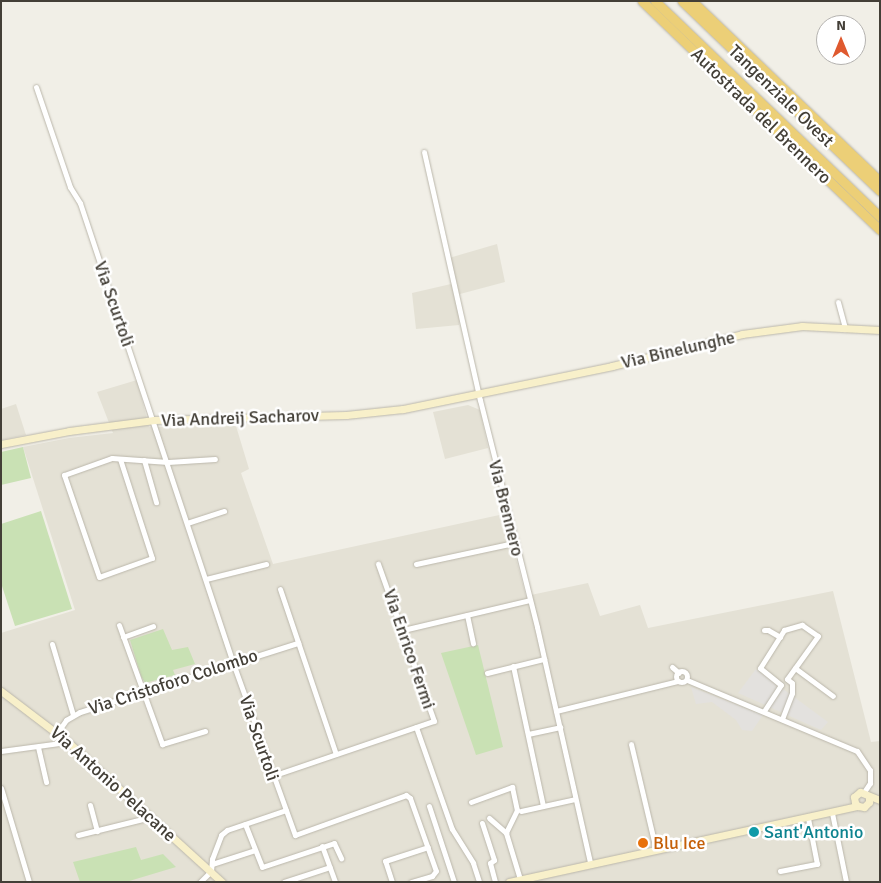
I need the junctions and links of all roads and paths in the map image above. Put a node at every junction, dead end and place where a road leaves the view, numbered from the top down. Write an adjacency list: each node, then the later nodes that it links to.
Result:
1 (642, 1): 10 (highway, Autostrada del Brennero)
2 (655, 1): 9 (highway, Autostrada del Brennero)
3 (682, 1): 8 (highway, Tangenziale Ovest)
4 (692, 1): 7 (highway, Tangenziale Ovest)
5 (36, 87): 15 (street, Via Scurtoli)
6 (424, 152): 14 (street, Via Brennero)
7 (880, 181)
8 (880, 191)
9 (880, 217)
10 (880, 230)
11 (838, 302): 12 (street)
12 (845, 329): 13 (street, Via Binelunghe); 14 (street, Via Binelunghe)
13 (880, 330)
14 (478, 394): 15 (street, Via Andreij Sacharov); 24 (street, Via Brennero)
15 (154, 420): 16 (street, Via Andreij Sacharov); 20 (street, Via Scurtoli)
16 (1, 444)
17 (120, 459): 17 (street); 19 (street)
18 (215, 459): 20 (street)
19 (144, 460): 20 (street); 21 (street)
20 (168, 462): 23 (street, Via Scurtoli)
21 (156, 502)
22 (224, 512): 23 (street)
23 (188, 523): 28 (street, Via Scurtoli)
24 (514, 543): 27 (street); 30 (street, Via Brennero)
25 (266, 564): 28 (street)
26 (378, 564): 34 (street, Via Enrico Fermi)
27 (416, 564)
28 (206, 579): 42 (street, Via Scurtoli)
29 (280, 589): 38 (street)
30 (530, 600): 31 (street); 41 (street, Via Brennero)
31 (466, 615): 34 (street); 39 (street)
32 (119, 625): 36 (street)
33 (153, 626): 36 (street)
34 (403, 630): 59 (street, Via Enrico Fermi)
35 (764, 630): 37 (street)
36 (123, 637): 53 (street)
37 (780, 637): 45 (street); 51 (street)
38 (298, 643): 42 (street, Via Cristoforo Colombo); 68 (street)
39 (473, 643)
40 (52, 644): 57 (street)
41 (544, 659): 43 (street); 55 (street, Via Brennero)
42 (233, 663): 53 (street, Via Cristoforo Colombo); 69 (street, Via Scurtoli)
43 (513, 666): 46 (street); 63 (street)
44 (672, 667): 47 (street)
45 (795, 668): 48 (street); 54 (street)
46 (487, 672)
47 (679, 672): 49 (street); 50 (street)
48 (787, 679): 51 (street); 58 (street)
49 (687, 680): 50 (street); 56 (street)
50 (678, 681): 55 (street)
51 (782, 685): 56 (street)
52 (1, 691): 62 (street, Via Antonio Pelacane)
53 (142, 692): 57 (street, Via Cristoforo Colombo); 61 (street)
54 (833, 696)
55 (556, 711): 60 (street, Via Brennero)
56 (764, 712): 58 (street)
57 (73, 715): 62 (street, Via Cristoforo Colombo)
58 (782, 719): 72 (street)
59 (416, 727): 68 (street, Via Enrico Fermi); 111 (street)
60 (560, 727): 63 (street); 73 (street, Via Brennero)
61 (205, 731)
62 (57, 733): 64 (street, Via Antonio Pelacane)
63 (528, 734): 80 (street)
64 (68, 742): 66 (street); 85 (street, Via Antonio Pelacane)
65 (631, 744): 96 (street)
66 (38, 747): 67 (street); 70 (street)
67 (1, 751)
68 (336, 754): 69 (street, Via Enrico Fermi)
69 (272, 776): 82 (street, Via Scurtoli)
70 (46, 782)
71 (1, 788): 103 (street)
72 (866, 795): 74 (street); 76 (street); 81 (street)
73 (575, 799): 80 (street); 98 (street, Via Brennero)
74 (880, 800)
75 (471, 802): 91 (street)
76 (856, 803): 81 (street); 84 (street)
77 (880, 804): 81 (street)
78 (90, 806): 90 (street)
79 (429, 806): 110 (street)
80 (543, 806): 83 (street)
81 (866, 806)
82 (286, 810): 89 (street); 94 (street, Via Scurtoli)
83 (521, 811)
84 (834, 812): 87 (street); 113 (street)
85 (151, 818): 90 (street); 100 (street, Via Antonio Pelacane)
86 (489, 818): 91 (street)
87 (808, 818): 96 (street); 101 (street)
88 (482, 823): 112 (street)
89 (246, 824): 95 (street); 100 (street)
90 (97, 831): 92 (street)
91 (506, 833): 102 (street)
92 (78, 835)
93 (322, 846): 95 (street); 97 (street); 99 (street)
94 (428, 847): 108 (street); 109 (street)
95 (255, 850): 100 (street)
96 (656, 850): 98 (street)
97 (341, 858)
98 (590, 863): 102 (street)
99 (330, 867): 106 (street); 107 (street)
100 (211, 868): 104 (street); 105 (street, Via Antonio Pelacane)
101 (780, 871)
102 (515, 881)
103 (30, 882)
104 (200, 882)
105 (222, 882)
106 (284, 882)
107 (335, 882)
108 (392, 882)
109 (411, 882)
110 (454, 882)
111 (479, 882)
112 (495, 882)
113 (846, 882)

